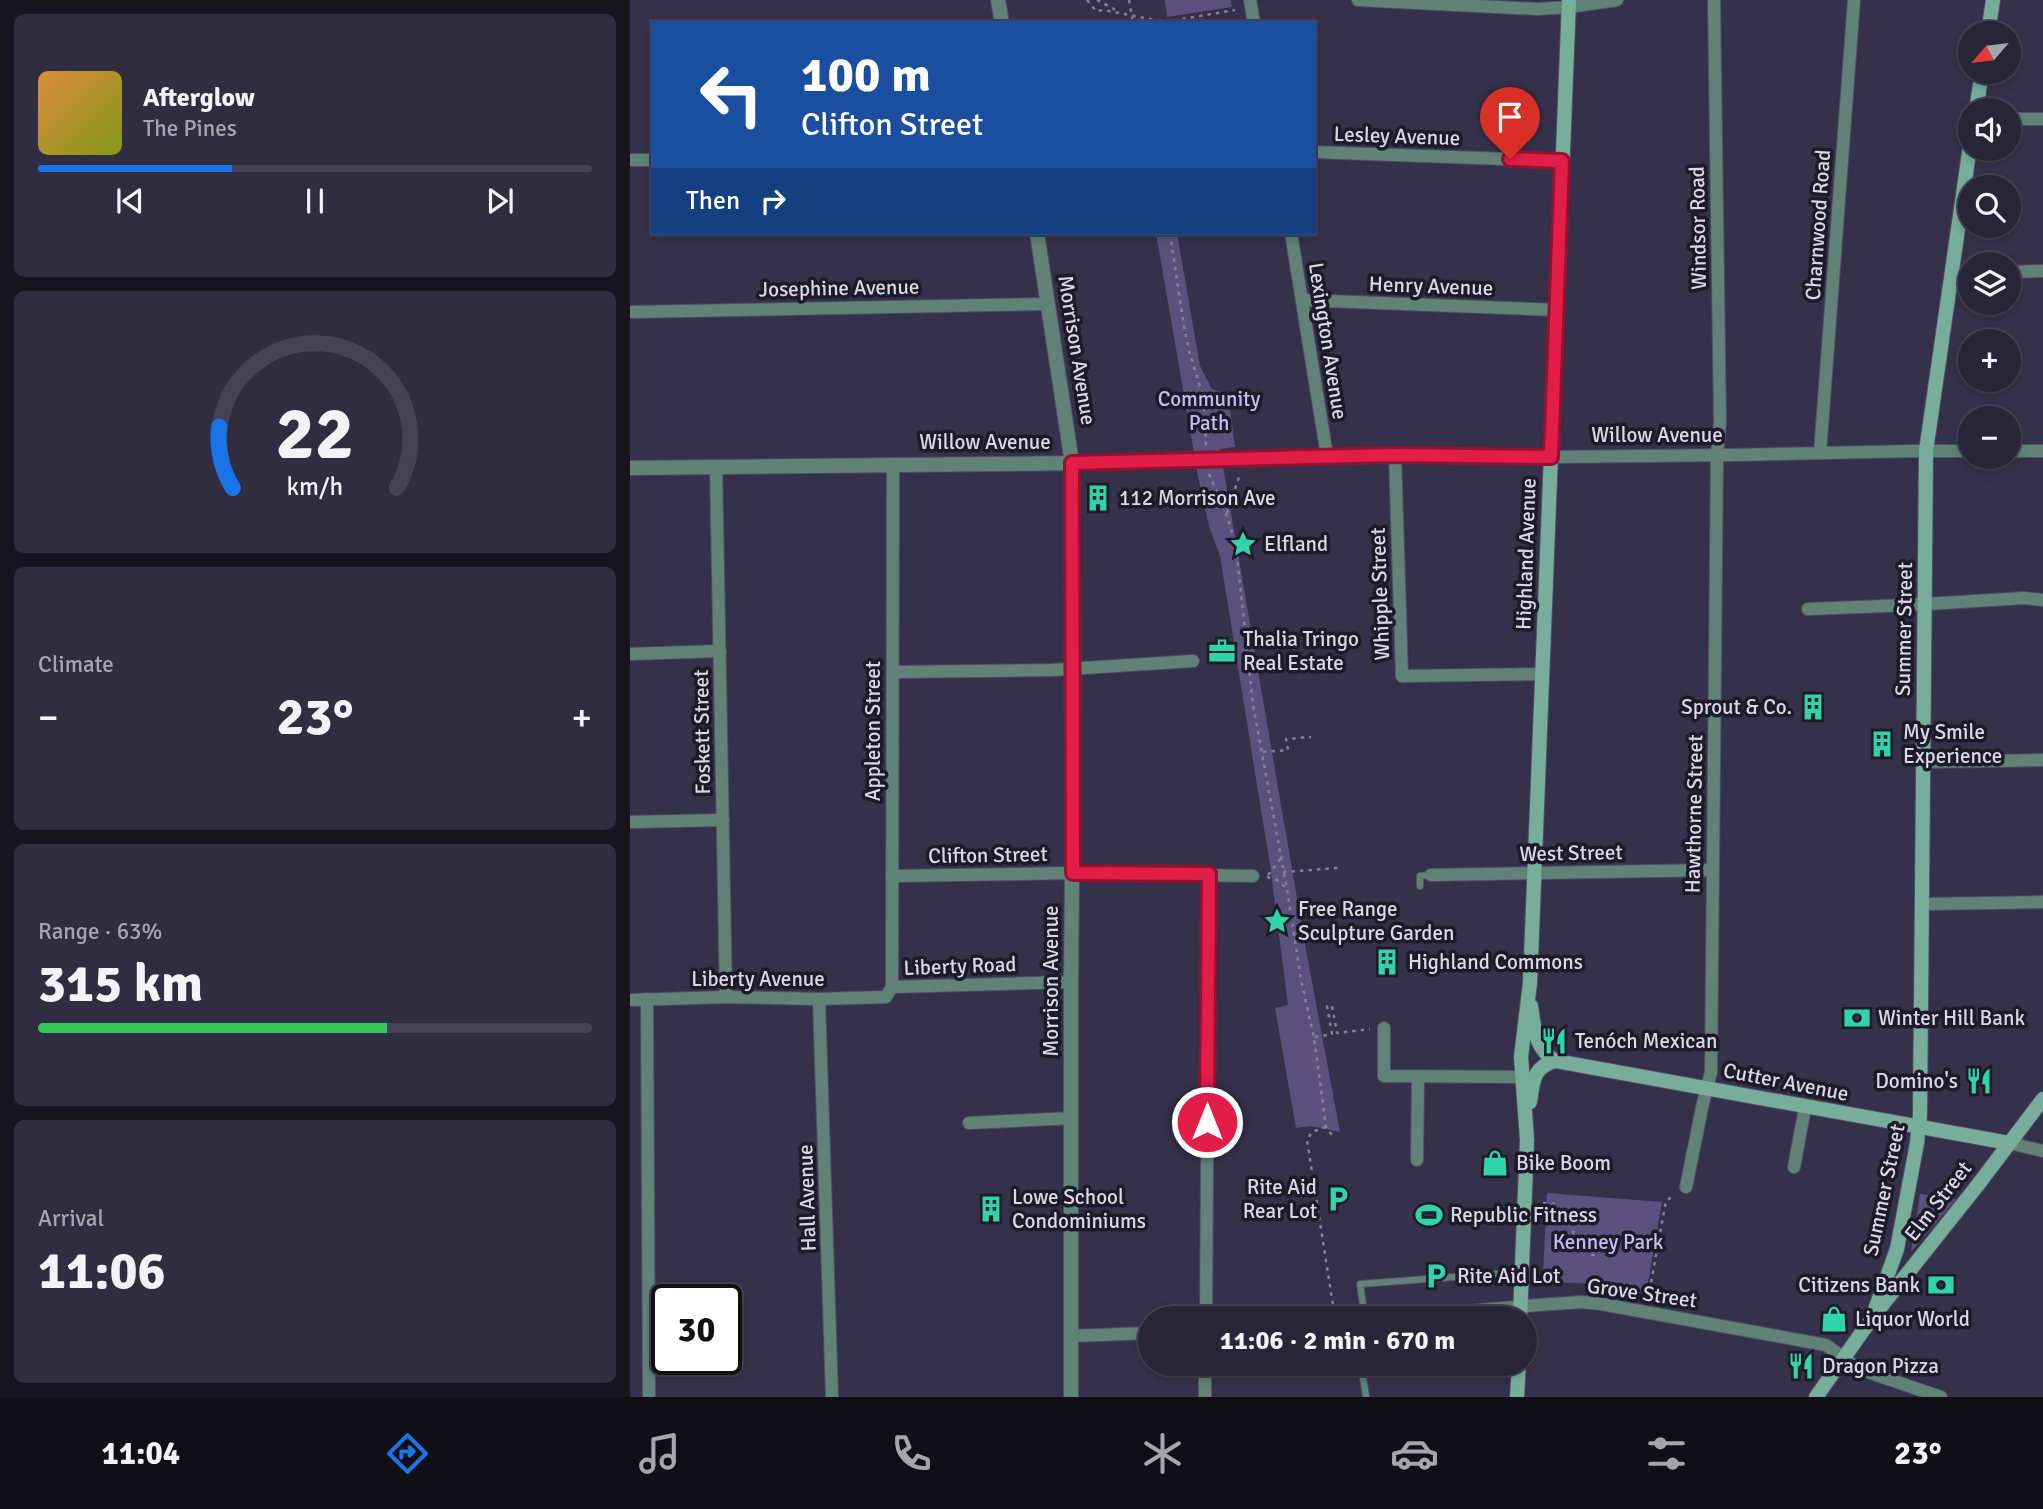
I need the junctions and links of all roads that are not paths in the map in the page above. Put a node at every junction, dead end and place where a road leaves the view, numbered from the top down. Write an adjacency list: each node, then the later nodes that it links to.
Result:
1 (998, 0): 10 (street)
2 (1250, 0): 11 (street)
3 (1358, 0): 8 (street)
4 (1617, 0): 9 (street)
5 (1714, 0): 37 (street, Windsor Road)
6 (1854, 0): 34 (street, Charnwood Road)
7 (1993, 0): 12 (main road)
8 (1380, 1): 9 (street)
9 (1569, 4): 18 (main road, Highland Avenue)
10 (1002, 21)
11 (1254, 21)
12 (1990, 21)
13 (2021, 119): 14 (street)
14 (2043, 119)
15 (1316, 152): 18 (street, Lesley Avenue)
16 (630, 160): 17 (street)
17 (651, 160)
18 (1562, 161): 28 (main road, Highland Avenue)
19 (1968, 161): 24 (main road, Summer Street)
20 (1037, 235): 27 (street, Morrison Avenue)
21 (1292, 235): 26 (street, Lexington Avenue)
22 (2043, 271): 23 (street)
23 (2021, 272)
24 (1952, 274): 25 (street); 30 (main road, Summer Street)
25 (1958, 274)
26 (1303, 300): 28 (street, Henry Avenue); 36 (street, Lexington Avenue)
27 (1048, 304): 29 (street, Josephine Avenue); 39 (street, Morrison Avenue)
28 (1557, 310): 38 (main road, Highland Avenue)
29 (630, 312)
30 (1927, 451): 31 (street, Willow Avenue); 34 (street, Willow Avenue); 44 (main road, Summer Street)
31 (1958, 451)
32 (2021, 451): 33 (street)
33 (2043, 451)
34 (1820, 453): 37 (street, Willow Avenue)
35 (1395, 455): 36 (street, Willow Avenue); 38 (street, Willow Avenue); 51 (street, Whipple Street)
36 (1327, 456): 39 (street, Willow Avenue)
37 (1717, 456): 38 (street, Willow Avenue); 56 (street, Hawthorne Street)
38 (1551, 457): 51 (main road, Highland Avenue)
39 (1072, 463): 40 (street, Willow Avenue); 49 (street, Morrison Avenue)
40 (893, 464): 41 (street, Willow Avenue); 50 (street, Appleton Street)
41 (716, 466): 42 (street, Willow Avenue); 46 (street, Foskett Street)
42 (630, 468)
43 (2043, 600): 44 (street)
44 (1926, 604): 45 (street); 53 (main road, Summer Street)
45 (1808, 609)
46 (720, 651): 47 (street); 54 (street, Foskett Street)
47 (630, 654)
48 (1193, 661): 49 (street)
49 (1074, 668): 50 (street); 57 (street, Morrison Avenue)
50 (893, 672): 61 (street, Appleton Street)
51 (1542, 674): 58 (main road, Highland Avenue)
52 (2043, 760): 53 (street)
53 (1924, 762): 65 (main road, Summer Street)
54 (723, 820): 55 (street); 69 (street, Foskett Street)
55 (630, 822)
56 (1712, 870): 58 (street, West Street); 77 (street, Hawthorne Street)
57 (1073, 873): 59 (street, Clifton Street); 61 (street, Clifton Street); 66 (street, Morrison Avenue)
58 (1534, 873): 60 (street, West Street); 67 (main road, Highland Avenue)
59 (1209, 874): 62 (street, Clifton Street); 90 (street)
60 (1431, 875): 63 (lane)
61 (892, 876): 68 (street, Appleton Street)
62 (1253, 876)
63 (1420, 886)
64 (2043, 902): 65 (street)
65 (1923, 904): 82 (main road, Summer Street)
66 (1071, 982): 68 (street, Liberty Road); 80 (street, Morrison Avenue)
67 (1530, 983): 74 (main road, Highland Avenue); 76 (main road, Highland Avenue)
68 (889, 992): 71 (street, Liberty Avenue)
69 (726, 997): 70 (street, Liberty Avenue); 71 (street, Liberty Avenue)
70 (647, 999): 72 (street, Liberty Avenue); 101 (street)
71 (819, 999): 102 (street, Hall Avenue)
72 (630, 1000)
73 (1384, 1028): 75 (street)
74 (1556, 1061): 77 (main road, Cutter Avenue); 83 (main road)
75 (1418, 1077): 76 (street); 86 (street)
76 (1522, 1077): 83 (main road, Highland Avenue)
77 (1706, 1089): 79 (main road, Cutter Avenue); 88 (street, Hawthorne Street)
78 (2043, 1098): 84 (main road, Elm Street)
79 (1805, 1108): 82 (main road, Cutter Avenue); 87 (street)
80 (1072, 1118): 81 (street); 96 (street, Morrison Avenue)
81 (968, 1123)
82 (1919, 1128): 84 (main road, Cutter Avenue); 94 (main road, Summer Street)
83 (1527, 1140): 89 (main road, Highland Avenue)
84 (2009, 1143): 85 (street); 94 (main road, Elm Street)
85 (2043, 1151)
86 (1417, 1160)
87 (1794, 1167)
88 (1681, 1191)
89 (1521, 1272): 91 (lane); 92 (main road, Highland Avenue)
90 (1206, 1306)
91 (1363, 1306)
92 (1520, 1306)
93 (1537, 1309): 97 (street, Grove Street)
94 (1872, 1318): 97 (main road, Elm Street)
95 (1138, 1333): 96 (street)
96 (1071, 1336): 103 (street, Morrison Avenue)
97 (1844, 1358): 107 (main road, Elm Street); 108 (street, Grove Street)
98 (1205, 1376): 104 (street)
99 (1362, 1376): 105 (lane)
100 (1518, 1376): 106 (main road)
101 (649, 1397)
102 (832, 1397)
103 (1071, 1397)
104 (1205, 1397)
105 (1366, 1397)
106 (1517, 1397)
107 (1816, 1397)
108 (1941, 1397)

